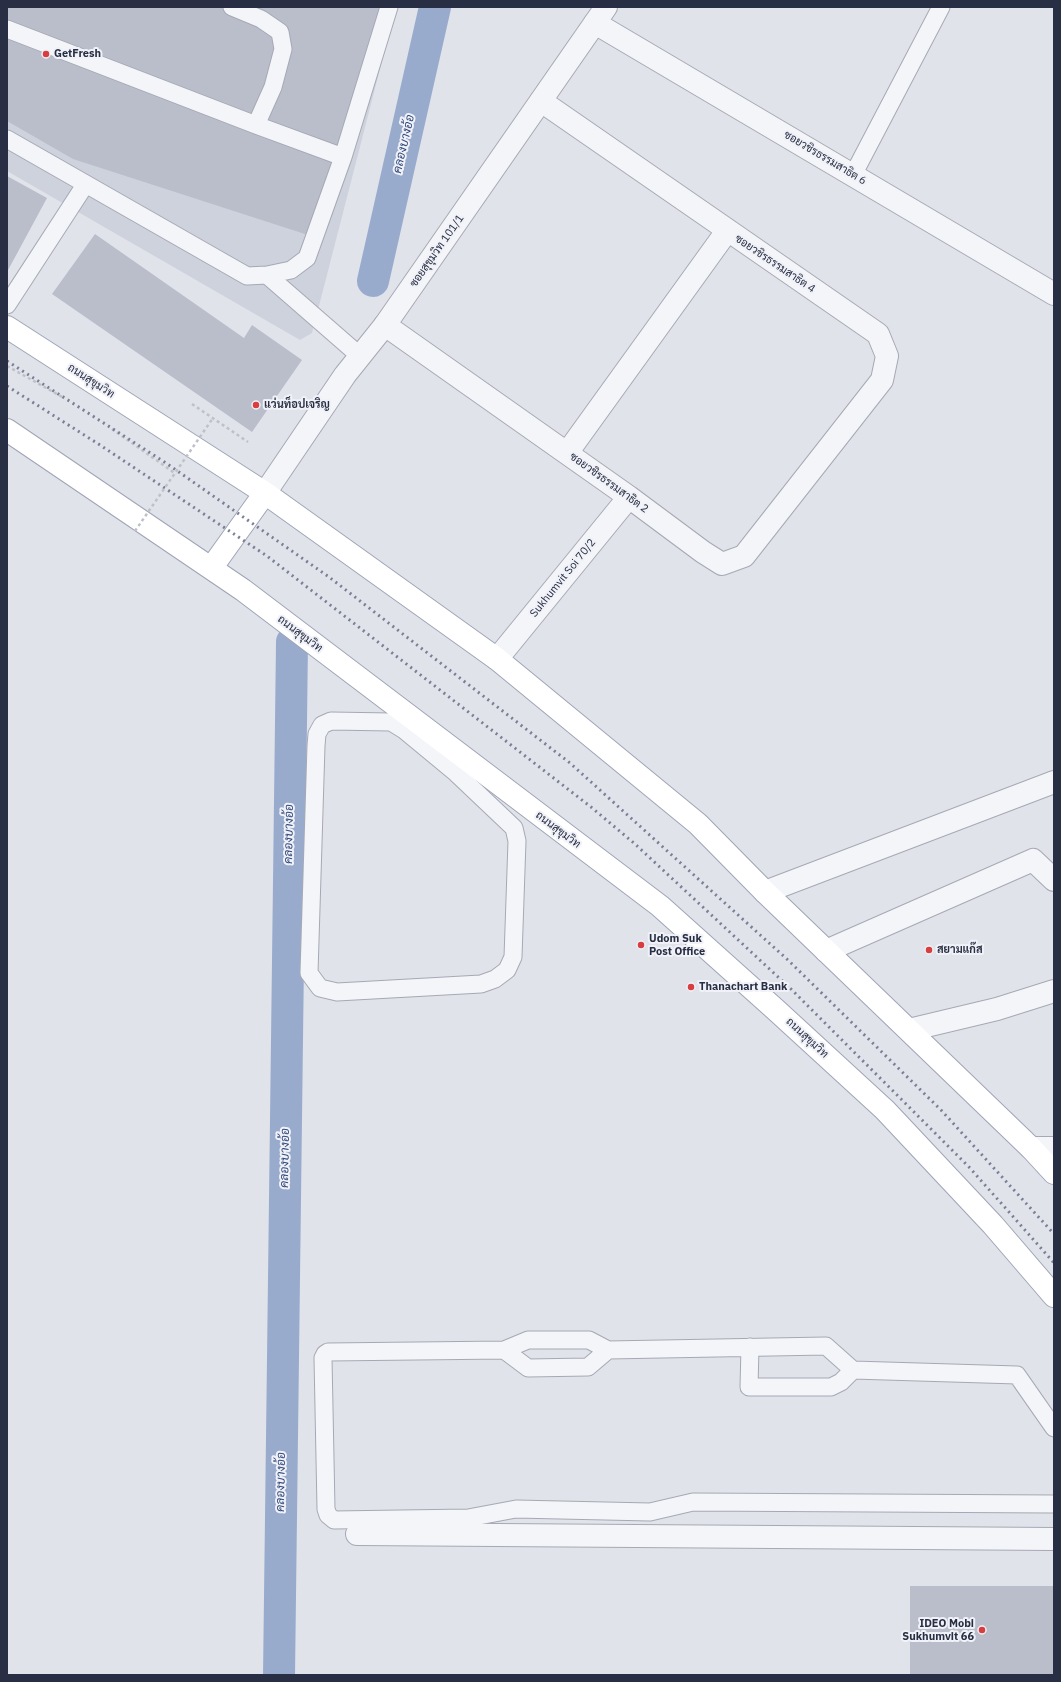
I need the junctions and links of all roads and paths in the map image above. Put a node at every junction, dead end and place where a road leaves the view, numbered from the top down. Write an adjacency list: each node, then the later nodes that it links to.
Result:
1 (232, 7): 7 (lane)
2 (389, 7): 9 (lane)
3 (941, 7): 10 (lane)
4 (601, 15): 6 (street, ซอยสุขุมวิท 101/1); 10 (street, ซอยวชิรธรรมสาธิต 6)
5 (7, 29): 7 (lane)
6 (541, 101): 12 (street, ซอยวชิรธรรมสาธิต 4); 16 (street, ซอยสุขุมวิท 101/1)
7 (256, 125): 9 (lane)
8 (7, 139): 11 (lane)
9 (343, 157): 13 (lane)
10 (854, 175): 14 (street, ซอยวชิรธรรมสาธิต 6)
11 (85, 185): 13 (lane); 15 (lane)
12 (728, 231): 26 (street); 27 (street, ซอยวชิรธรรมสาธิต 4)
13 (267, 275): 18 (lane)
14 (1054, 294)
15 (7, 305)
16 (385, 325): 18 (street, ซอยสุขุมวิท 101/1); 26 (street, ซอยวชิรธรรมสาธิต 2)
17 (7, 326): 29 (main road, ถนนสุขุมวิท)
18 (360, 356): 29 (street, ซอยสุขุมวิท 101/1)
19 (7, 366): 20 (path)
20 (67, 400)
21 (192, 404): 22 (path)
22 (213, 418): 25 (path); 28 (path, bridge)
23 (106, 425): 28 (path)
24 (7, 430): 32 (main road, ถนนสุขุมวิท)
25 (248, 442)
26 (566, 453): 30 (street, ซอยวชิรธรรมสาธิต 2)
27 (813, 468): 30 (street, ซอยวชิรธรรมสาธิต 2)
28 (176, 474): 31 (path, bridge)
29 (265, 493): 32 (main road); 33 (main road, ถนนสุขุมวิท)
30 (629, 497): 33 (street, Sukhumvit Soi 70/2)
31 (136, 531)
32 (212, 567): 34 (main road, ถนนสุขุมวิท)
33 (497, 659): 37 (main road, ถนนสุขุมวิท)
34 (461, 767): 34 (lane); 44 (main road, ถนนสุขุมวิท)
35 (1054, 782): 37 (street)
36 (1054, 880): 38 (street)
37 (765, 892): 38 (main road, ถนนสุขุมวิท)
38 (826, 951): 40 (main road, ถนนสุขุมวิท)
39 (1054, 991): 40 (street)
40 (909, 1030): 41 (main road, ถนนสุขุมวิท)
41 (1031, 1148): 42 (street); 43 (main road, ถนนสุขุมวิท)
42 (1054, 1148)
43 (1054, 1173)
44 (1054, 1296)
45 (750, 1347): 47 (lane); 48 (lane); 48 (lane)
46 (504, 1350): 47 (lane); 47 (lane); 50 (lane)
47 (608, 1350)
48 (852, 1370): 49 (lane)
49 (1054, 1428)
50 (1054, 1504)
51 (357, 1534): 52 (street)
52 (1054, 1539)

